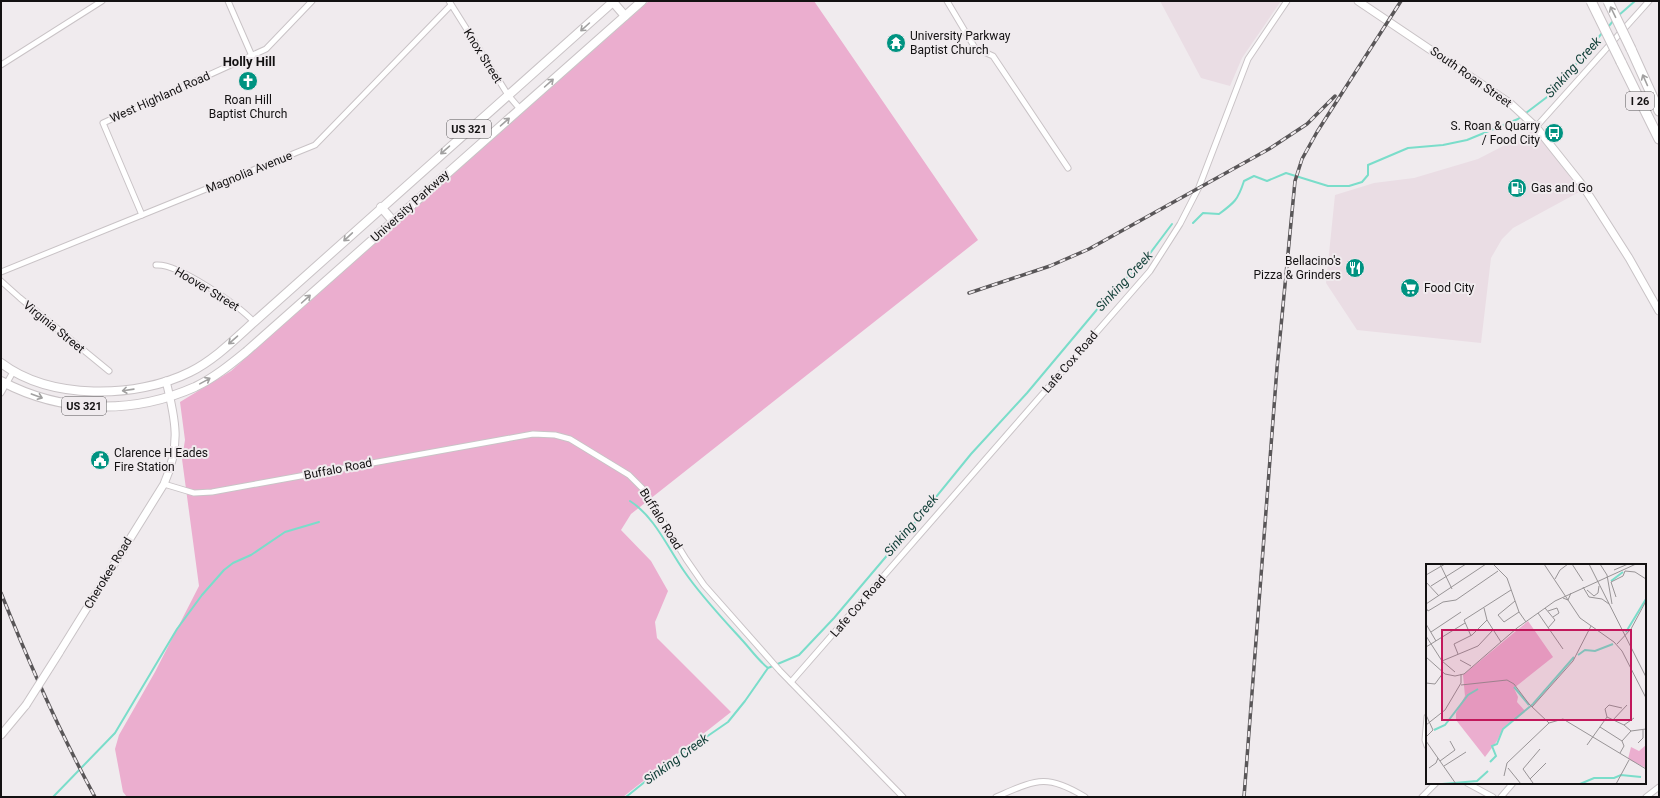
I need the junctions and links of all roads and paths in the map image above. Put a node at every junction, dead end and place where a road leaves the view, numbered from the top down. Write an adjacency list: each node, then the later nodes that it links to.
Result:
1 (102, 1): 15 (street)
2 (228, 1): 14 (street)
3 (312, 1): 14 (street, West Highland Road)
4 (613, 1): 13 (highway); 16 (highway, University Parkway / US 321, one-way to 16)
5 (642, 1): 13 (highway, University Parkway / US 321)
6 (947, 1): 21 (street)
7 (1287, 1): 38 (street, Lafe Cox Road)
8 (1358, 1): 19 (main road, South Roan Street)
9 (1591, 1): 20 (highway, I 26, bridge)
10 (1608, 1): 18 (highway, I 26, one-way to 10, bridge)
11 (1649, 1): 19 (street)
12 (450, 3): 16 (street, Knox Street); 23 (street, Magnolia Avenue)
13 (625, 16): 17 (highway, University Parkway / US 321, one-way to 13)
14 (252, 56): 23 (street, West Highland Road)
15 (1, 65)
16 (508, 95): 17 (street, Knox Street); 22 (highway, University Parkway / US 321, one-way to 22)
17 (520, 109): 24 (highway, University Parkway / US 321, one-way to 17)
18 (1659, 111)
19 (1536, 127): 28 (main road, South Roan Street)
20 (1659, 139)
21 (1068, 168)
22 (381, 207): 24 (highway); 29 (highway, University Parkway / US 321, one-way to 29)
23 (142, 215): 26 (street, Magnolia Avenue)
24 (393, 221): 36 (highway, University Parkway / US 321, one-way to 24)
25 (156, 265): 29 (street, Hoover Street)
26 (1, 272)
27 (1, 281): 31 (street, Virginia Street)
28 (1659, 311)
29 (254, 322): 33 (highway, University Parkway / US 321, one-way to 33)
30 (1, 363): 32 (highway, University Parkway / US 321)
31 (109, 370)
32 (13, 372): 33 (highway, University Parkway / US 321, one-way to 32); 34 (street)
33 (166, 381): 36 (main road)
34 (4, 382): 35 (street); 36 (highway, University Parkway / US 321, one-way to 36)
35 (1, 393)
36 (170, 396): 37 (main road, Cherokee Road)
37 (164, 484): 38 (street, Buffalo Road); 40 (main road, Cherokee Road, bridge)
38 (791, 682): 46 (street, Buffalo Road)
39 (1426, 729): 41 (street)
40 (1, 735)
41 (1426, 743)
42 (1435, 784): 49 (street)
43 (1469, 784): 50 (street)
44 (1512, 784): 51 (street)
45 (1659, 787): 52 (street)
46 (903, 797)
47 (996, 797): 48 (street)
48 (1085, 797)
49 (1422, 797)
50 (1493, 797)
51 (1501, 797)
52 (1646, 797)

